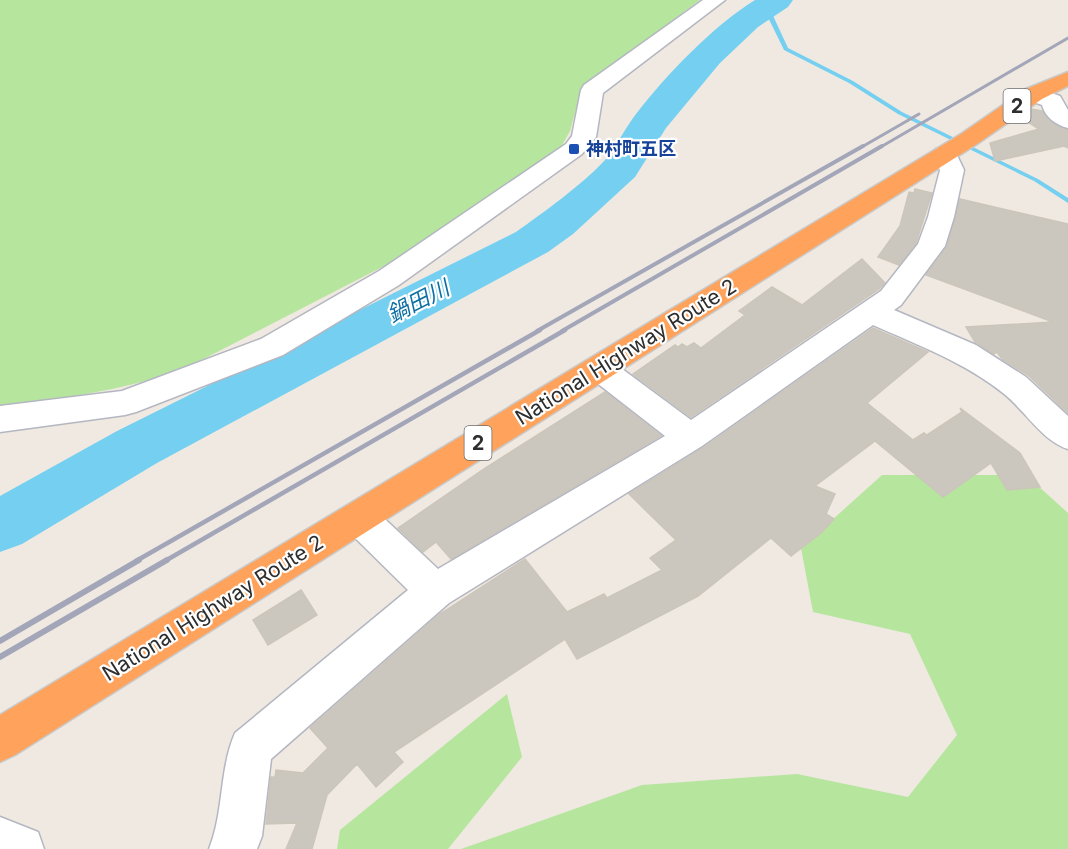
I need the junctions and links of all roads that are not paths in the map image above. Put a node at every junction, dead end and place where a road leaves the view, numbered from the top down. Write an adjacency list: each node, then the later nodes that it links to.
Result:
1 (715, 0): 8 (street)
2 (1068, 78): 3 (highway, National Highway Route 2 / 2)
3 (1034, 94): 4 (street); 5 (highway, National Highway Route 2 / 2)
4 (1068, 121)
5 (957, 146): 6 (street); 7 (highway, National Highway Route 2 / 2)
6 (870, 312): 9 (street); 10 (street)
7 (599, 368): 10 (street); 11 (highway, National Highway Route 2 / 2)
8 (0, 419)
9 (1068, 436)
10 (690, 437): 12 (street)
11 (359, 518): 12 (street); 13 (highway, National Highway Route 2 / 2)
12 (435, 591): 16 (street)
13 (0, 740)
14 (0, 840): 15 (street)
15 (21, 849)
16 (232, 849)

